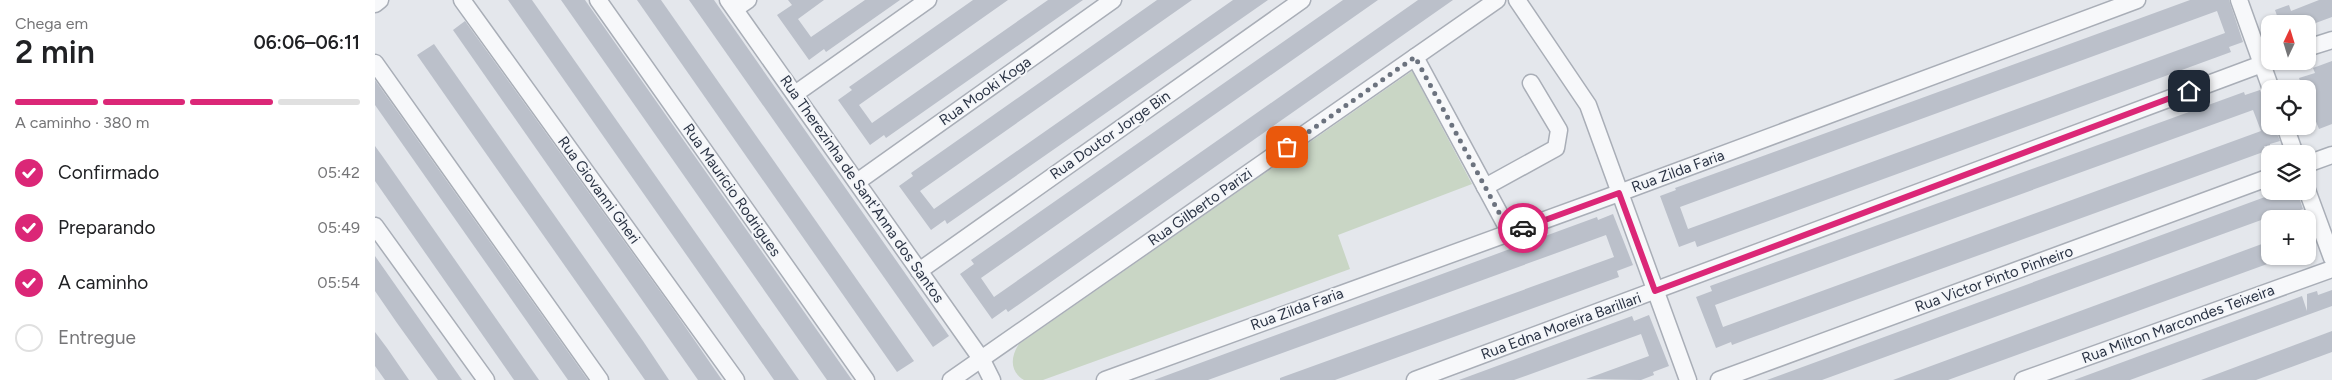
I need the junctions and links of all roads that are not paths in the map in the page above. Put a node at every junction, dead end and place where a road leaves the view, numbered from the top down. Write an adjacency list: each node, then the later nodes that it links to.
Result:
1 (380, 0): 12 (street)
2 (462, 0): 37 (street, Rua Giovanni Gheri)
3 (598, 0): 38 (street, Rua Maurício Rodrigues)
4 (928, 0): 20 (street)
5 (1113, 0): 24 (street, Rua Mooki Koga)
6 (1302, 0): 32 (street, Rua Doutor Jorge Bin)
7 (1497, 0): 16 (street, Rua Gilberto Parizi)
8 (1517, 0): 26 (street)
9 (2137, 0): 26 (street, Rua Zilda Faria)
10 (2239, 0): 15 (street)
11 (737, 3): 20 (street, Rua Therezinha de Sant'Anna dos Santos)
12 (375, 4)
13 (2332, 40): 14 (street)
14 (2316, 45)
15 (2261, 51)
16 (1415, 57): 25 (street); 34 (street, Rua Gilberto Parizi)
17 (375, 63): 36 (street)
18 (2261, 64): 33 (street, Rua Edna Moreira Barillari)
19 (1531, 83): 25 (street)
20 (795, 94): 24 (street, Rua Therezinha de Sant'Anna dos Santos)
21 (2332, 155): 22 (street)
22 (2316, 161)
23 (2261, 180): 44 (street, Rua Victor Pinto Pinheiro)
24 (857, 182): 32 (street, Rua Therezinha de Sant'Anna dos Santos)
25 (1485, 187): 29 (street)
26 (1619, 193): 29 (street, Rua Zilda Faria); 33 (street)
27 (2311, 200): 30 (street)
28 (375, 226): 35 (street)
29 (1510, 233): 41 (street, Rua Zilda Faria)
30 (2332, 258)
31 (2332, 269): 45 (street, Rua Milton Marcondes Teixeira)
32 (919, 271): 34 (street, Rua Therezinha de Sant'Anna dos Santos)
33 (1655, 291): 42 (street, Rua Edna Moreira Barillari); 43 (street)
34 (982, 360): 39 (street, Rua Gilberto Parizi); 40 (street, Rua Therezinha de Sant'Anna dos Santos)
35 (486, 380)
36 (600, 380)
37 (736, 380)
38 (866, 380)
39 (951, 380)
40 (992, 380)
41 (1105, 380)
42 (1415, 380)
43 (1688, 380)
44 (1719, 380)
45 (2023, 380)

